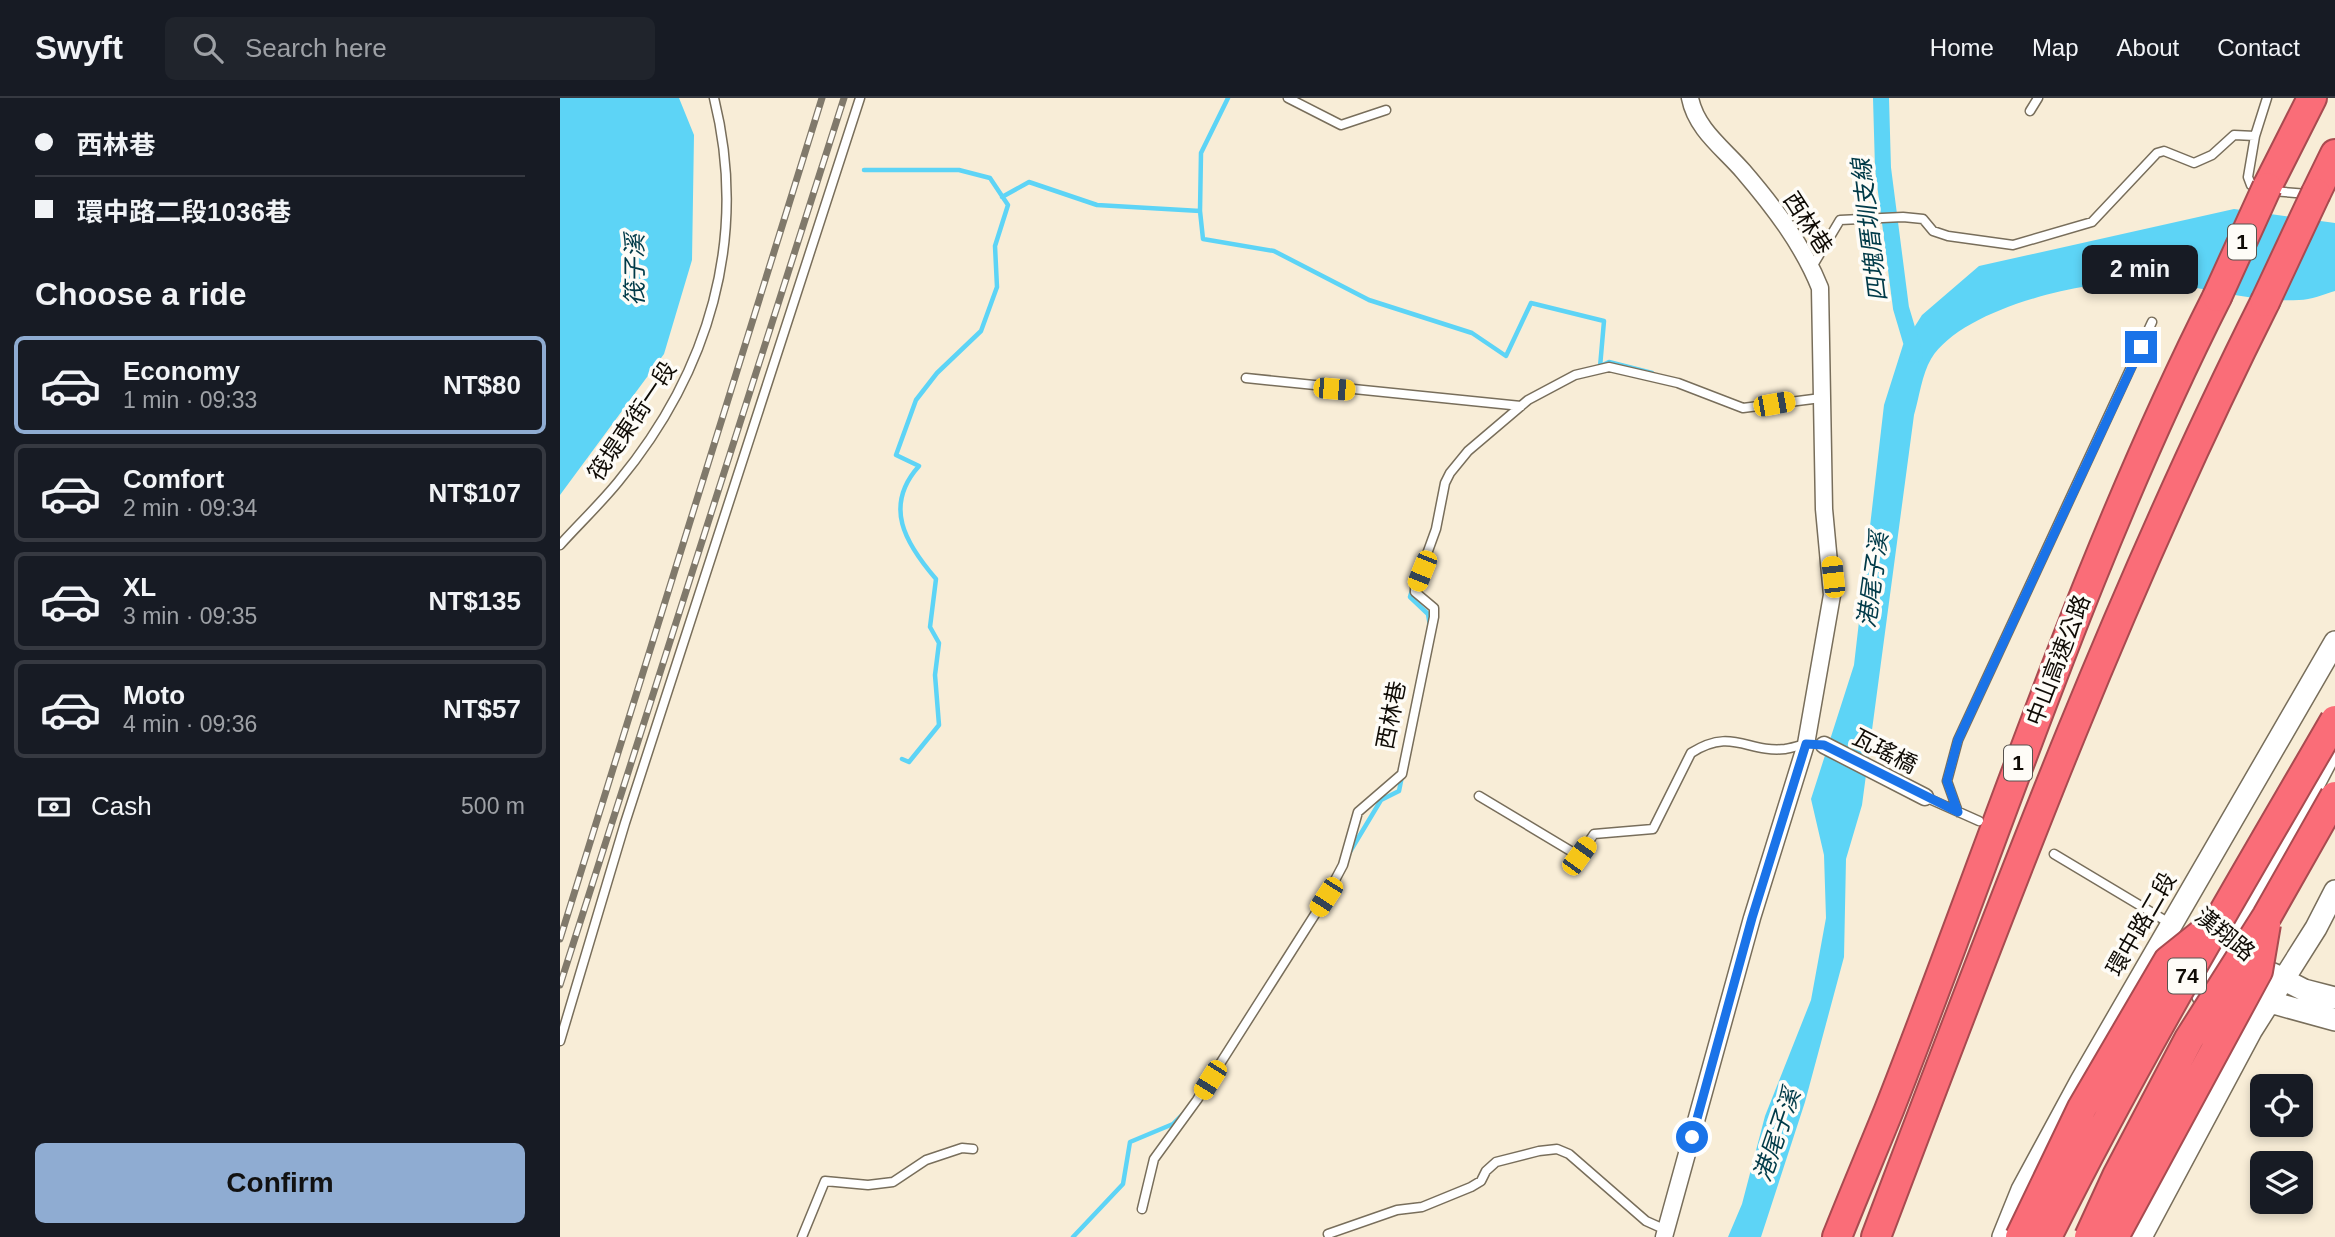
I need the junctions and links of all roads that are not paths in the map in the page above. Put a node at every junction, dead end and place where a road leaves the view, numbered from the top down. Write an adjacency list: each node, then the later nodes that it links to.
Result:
1 (714, 98): 18 (lane, 筏堤東街一段)
2 (860, 98): 39 (lane)
3 (1288, 98): 8 (lane)
4 (1690, 98): 13 (street, 西林巷)
5 (2038, 98): 9 (lane)
6 (2267, 98): 10 (lane)
7 (2312, 98): 45 (highway, 中山高速公路 / 1, bridge)
8 (1386, 110)
9 (2030, 111)
10 (2255, 136): 12 (lane); 13 (lane)
11 (2335, 154): 12 (highway, 中山高速公路 / 1)
12 (2319, 194): 46 (highway, 中山高速公路 / 1, bridge)
13 (1812, 267): 16 (street, 西林巷)
14 (2152, 323): 28 (lane)
15 (1246, 378): 17 (lane)
16 (1821, 398): 17 (lane, 西林巷); 21 (street, 西林巷)
17 (1521, 406): 41 (lane, 西林巷)
18 (560, 545)
19 (2335, 642): 33 (street, 環中路二段)
20 (2335, 720): 34 (highway, 74, bridge)
21 (1806, 744): 23 (lane); 25 (lane); 43 (street, 西林巷)
22 (2335, 744): 34 (street)
23 (1824, 745): 27 (street, 瓦瑤橋)
24 (2335, 766): 34 (street)
25 (1479, 796)
26 (2335, 796): 32 (highway, 74, bridge)
27 (1925, 797): 28 (lane)
28 (1958, 812): 29 (lane)
29 (1979, 821)
30 (2054, 855): 33 (lane)
31 (2335, 891): 35 (street)
32 (2267, 916): 52 (highway, 74, bridge); 53 (highway, bridge)
33 (2171, 924): 34 (street, 漢翔路); 47 (street, 環中路二段)
34 (2225, 952): 35 (street, 漢翔路); 37 (street, 漢翔路); 48 (highway, bridge); 49 (highway, 74, bridge); 50 (street); 51 (street)
35 (2283, 980): 36 (street, 漢翔路); 37 (street)
36 (2335, 998)
37 (2270, 1002): 38 (street, 漢翔路); 54 (street)
38 (2335, 1020)
39 (560, 1041)
40 (973, 1149): 44 (lane)
41 (1142, 1209)
42 (1328, 1234): 43 (lane)
43 (1665, 1234)
44 (802, 1237)
45 (1837, 1237)
46 (1875, 1237)
47 (2003, 1237)
48 (2020, 1237)
49 (2047, 1237)
50 (2076, 1237)
51 (2084, 1237)
52 (2089, 1237)
53 (2114, 1237)
54 (2141, 1237)

